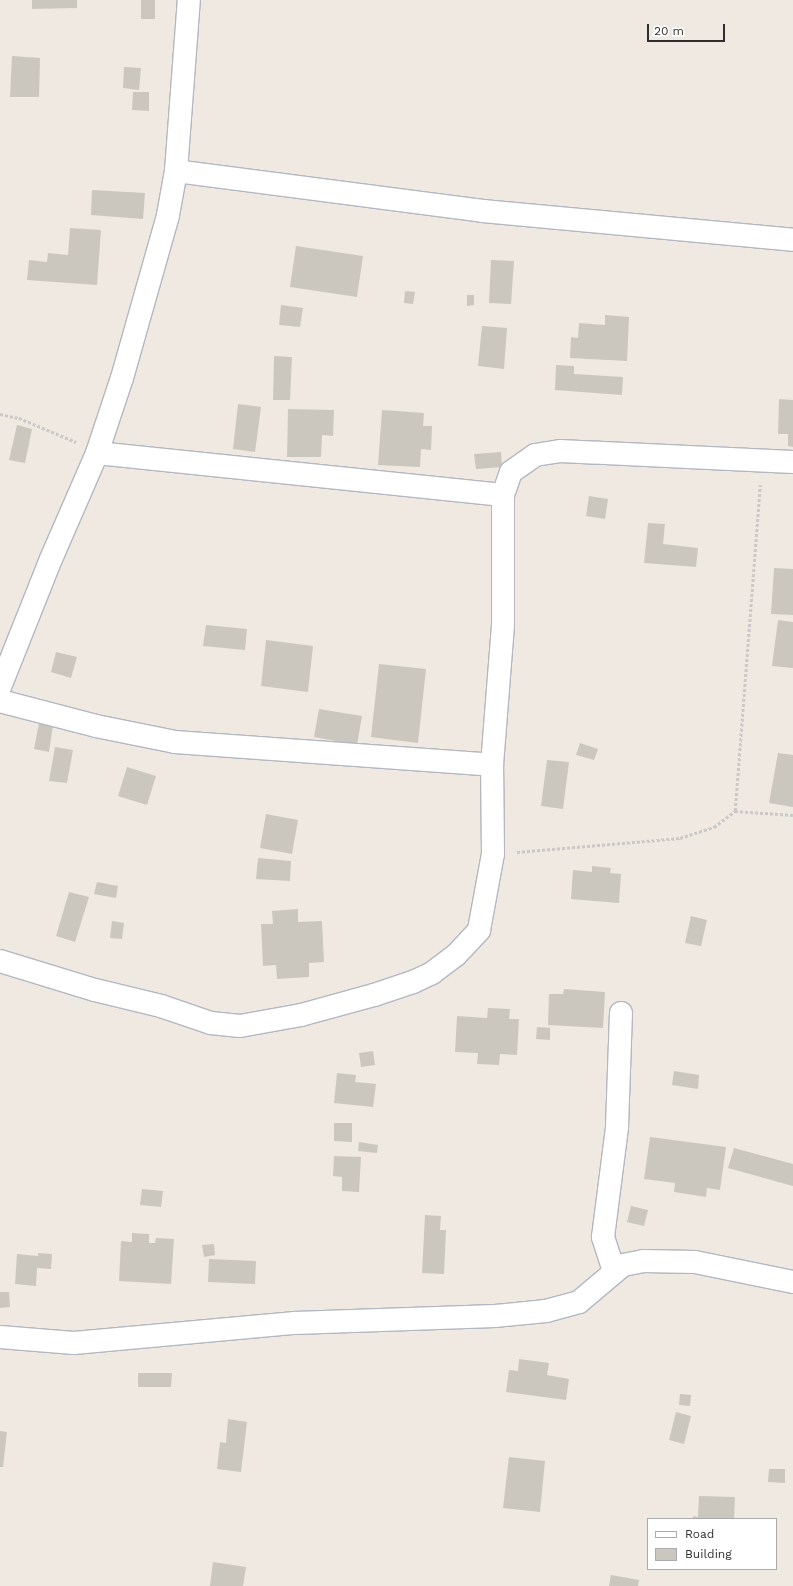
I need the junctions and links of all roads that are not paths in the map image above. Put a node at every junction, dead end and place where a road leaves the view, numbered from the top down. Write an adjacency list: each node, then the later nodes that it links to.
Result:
1 (189, 0): 2 (street)
2 (176, 171): 3 (street); 4 (street)
3 (793, 240)
4 (97, 453): 6 (street); 7 (street)
5 (793, 462): 6 (street)
6 (503, 495): 9 (street)
7 (0, 687)
8 (0, 701): 9 (street)
9 (492, 765): 10 (street)
10 (0, 961)
11 (621, 1013): 12 (street)
12 (614, 1271): 13 (street); 14 (street)
13 (793, 1282)
14 (0, 1337)

